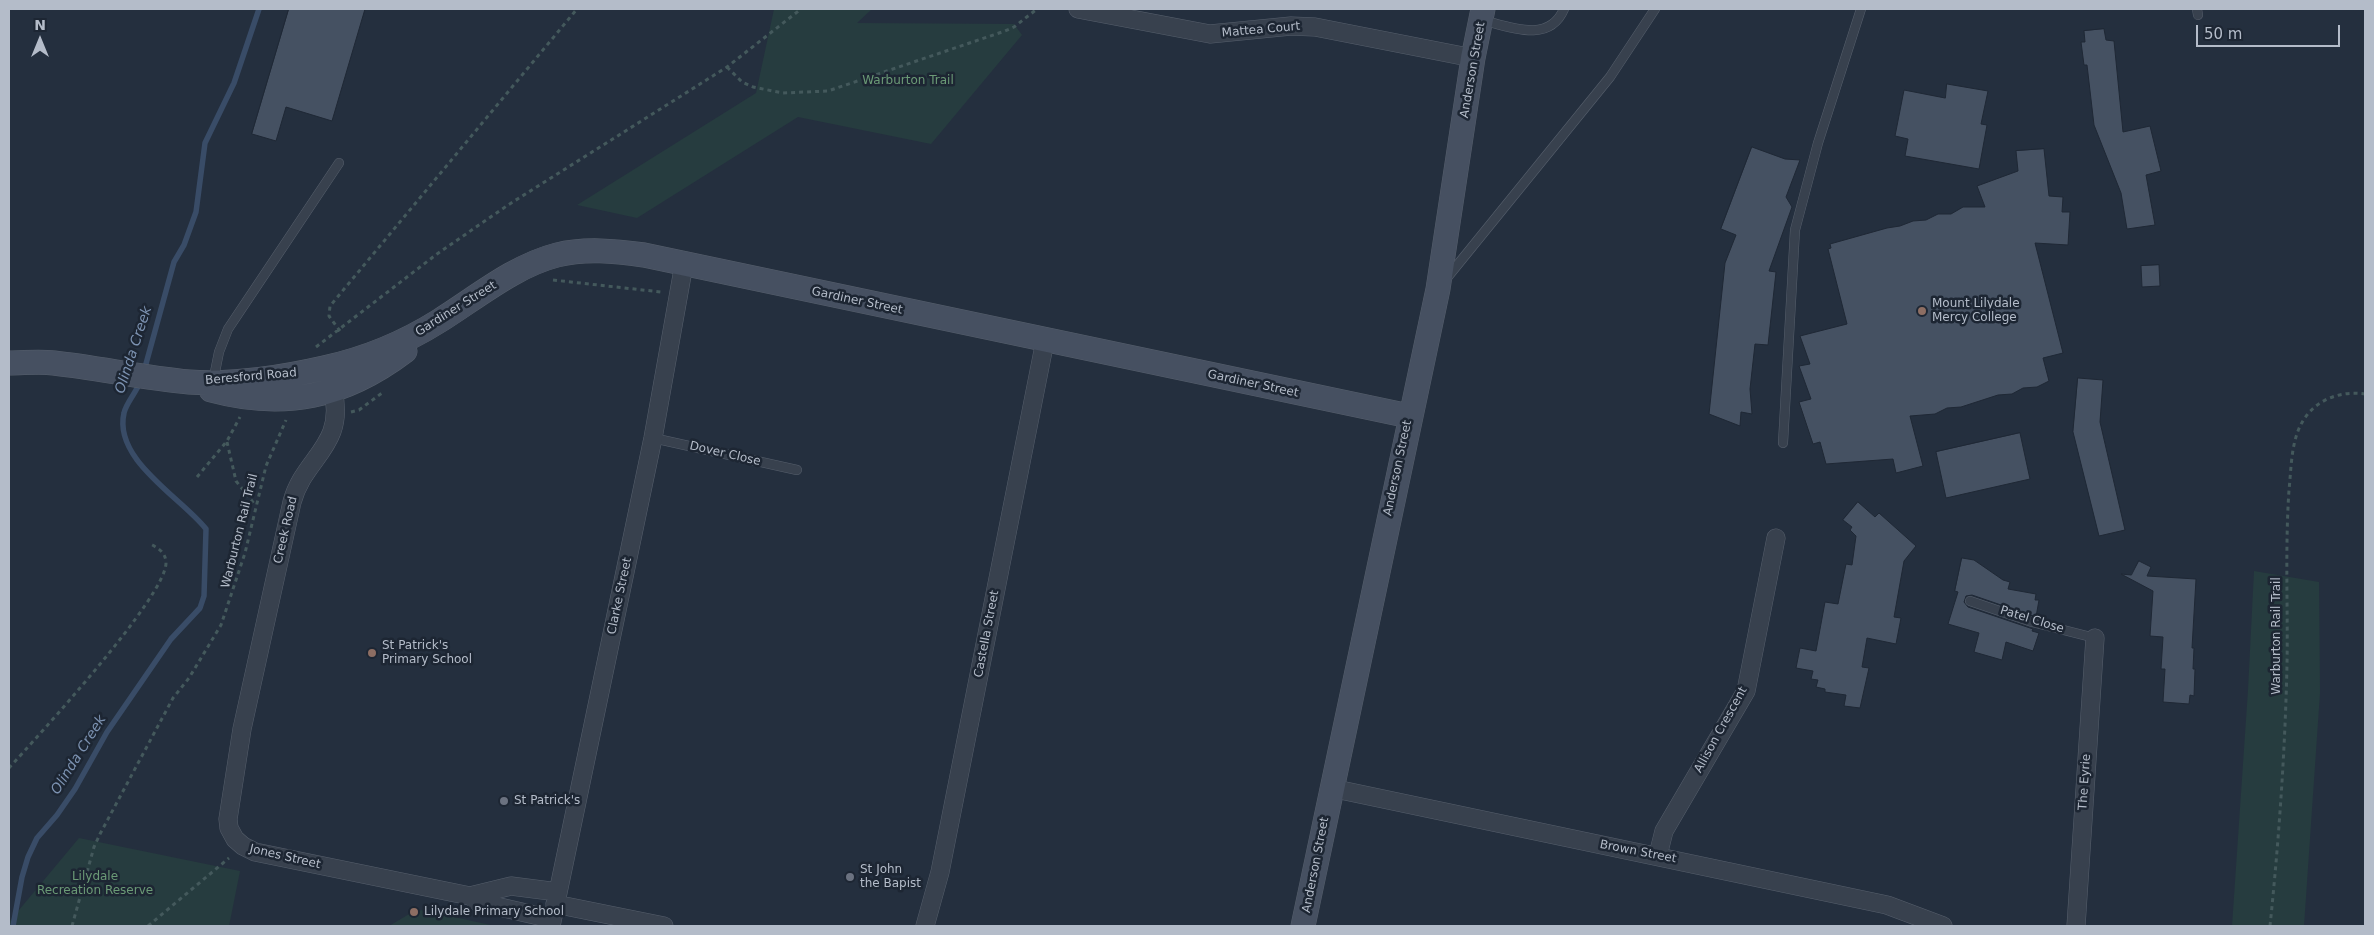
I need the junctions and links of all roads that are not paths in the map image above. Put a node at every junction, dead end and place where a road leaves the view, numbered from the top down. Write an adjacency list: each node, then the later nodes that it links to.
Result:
1 (1078, 9): 6 (street, Mattea Court)
2 (1564, 9): 5 (lane)
3 (1655, 9): 9 (lane)
4 (1861, 9): 21 (lane)
5 (1482, 14): 6 (main road, Anderson Street)
6 (1473, 58): 9 (main road, Anderson Street)
7 (339, 162): 17 (lane)
8 (684, 264): 10 (main road, Gardiner Street); 11 (main road, Gardiner Street); 20 (street, Clarke Street)
9 (1438, 288): 19 (main road, Anderson Street)
10 (437, 322): 13 (main road, Gardiner Street); 18 (main road, Beresford Road)
11 (1045, 341): 19 (main road, Gardiner Street); 32 (street, Castella Street)
12 (9, 348): 15 (main road, Beresford Road)
13 (320, 358): 17 (main road, Beresford Road)
14 (9, 363): 15 (main road, Beresford Road)
15 (52, 363): 16 (main road, Beresford Road)
16 (176, 380): 17 (main road, Beresford Road); 18 (main road, Beresford Road)
17 (213, 382)
18 (333, 391): 25 (street, Creek Road)
19 (1409, 416): 27 (main road, Anderson Street)
20 (653, 438): 22 (lane, Dover Close); 30 (street, Clarke Street)
21 (1783, 443)
22 (797, 470)
23 (1776, 538): 28 (street, Allison Crescent)
24 (1970, 601): 26 (lane, Patel Close)
25 (267, 620): 29 (street, Jones Street)
26 (2095, 638): 35 (street, The Eyrie)
27 (1331, 788): 28 (street, Brown Street); 33 (main road, Anderson Street)
28 (1658, 856): 34 (street, Brown Street)
29 (470, 896): 30 (street, Jones Street); 30 (street, Jones Street)
30 (554, 910): 31 (street, Jones Street)
31 (664, 926)
32 (925, 926)
33 (1303, 926)
34 (1943, 926)
35 (2076, 926)

